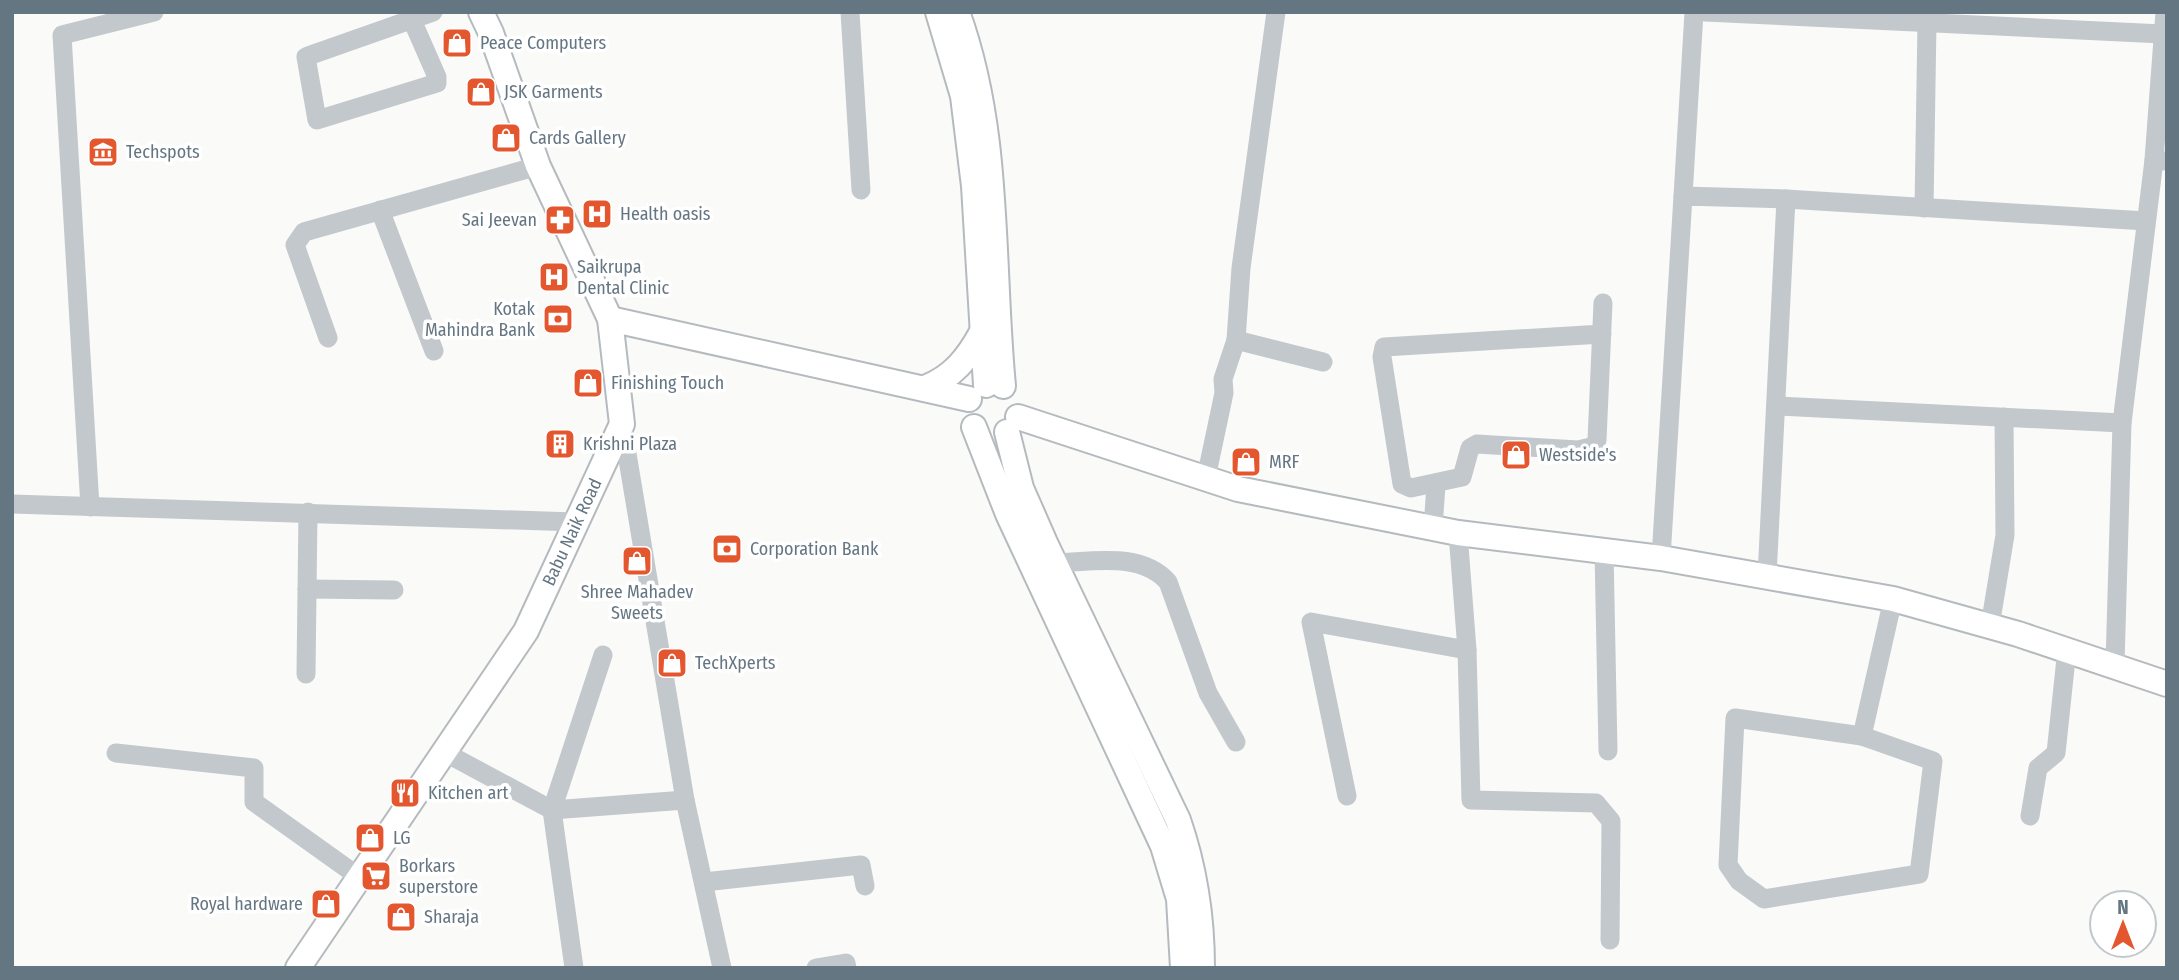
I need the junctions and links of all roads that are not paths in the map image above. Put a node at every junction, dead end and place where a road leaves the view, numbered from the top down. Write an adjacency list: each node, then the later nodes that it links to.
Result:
1 (154, 12): 41 (street)
2 (433, 12): 11 (street)
3 (481, 12): 15 (main road)
4 (850, 12): 16 (street)
5 (938, 12): 24 (main road)
6 (957, 12): 31 (main road)
7 (1276, 12): 27 (street)
8 (1694, 12): 17 (street)
9 (1705, 12): 12 (street)
10 (2165, 12): 13 (street)
11 (412, 20): 11 (street)
12 (1927, 23): 13 (street); 19 (street)
13 (2163, 34): 14 (street)
14 (2160, 161): 21 (street)
15 (538, 166): 20 (street); 23 (main road)
16 (861, 190)
17 (1683, 196): 18 (street); 47 (street)
18 (1786, 199): 19 (street); 32 (street)
19 (1924, 208): 21 (street)
20 (380, 211): 26 (street); 28 (street)
21 (2146, 221): 34 (street)
22 (1603, 303): 25 (street)
23 (610, 319): 30 (main road); 35 (main road)
24 (982, 332): 30 (main road); 31 (main road)
25 (1602, 334): 39 (street); 39 (street)
26 (328, 338)
27 (1237, 340): 29 (street); 38 (street)
28 (434, 351)
29 (1323, 362)
30 (925, 388): 31 (main road)
31 (986, 390): 36 (main road); 37 (main road)
32 (1776, 406): 33 (street); 49 (street)
33 (2004, 417): 34 (street); 53 (street)
34 (2122, 423): 57 (street)
35 (622, 424): 43 (main road, Babu Naik Road); 66 (street)
36 (1013, 424): 37 (main road); 38 (main road); 48 (main road)
37 (974, 426): 78 (main road)
38 (1206, 478): 44 (main road)
39 (1436, 485): 44 (street)
40 (12, 504): 41 (street)
41 (90, 507): 42 (street)
42 (308, 512): 43 (street); 50 (street)
43 (576, 523): 63 (main road, Babu Naik Road)
44 (1433, 528): 45 (main road)
45 (1458, 533): 46 (main road); 55 (street)
46 (1604, 551): 47 (main road); 62 (street)
47 (1661, 558): 49 (main road)
48 (1055, 563): 61 (street); 79 (main road)
49 (1767, 576): 52 (main road)
50 (307, 589): 51 (street); 58 (street)
51 (394, 590)
52 (1893, 599): 53 (main road); 60 (street)
53 (1990, 626): 54 (main road)
54 (2067, 649): 57 (main road); 68 (street)
55 (1467, 650): 65 (street); 72 (street)
56 (603, 654): 67 (street)
57 (2115, 664): 59 (main road)
58 (306, 674)
59 (2167, 684)
60 (1862, 737): 60 (street)
61 (1237, 742)
62 (1608, 751)
63 (444, 752): 67 (street); 69 (main road, Babu Naik Road)
64 (116, 753): 69 (street)
65 (1347, 796)
66 (685, 800): 67 (street); 70 (street)
67 (552, 810): 74 (street)
68 (2030, 816)
69 (359, 877): 73 (main road, Babu Naik Road)
70 (704, 882): 71 (street); 75 (street)
71 (865, 886)
72 (1610, 940)
73 (298, 968)
74 (574, 968)
75 (722, 968)
76 (816, 968): 77 (street)
77 (847, 968)
78 (1182, 968)
79 (1202, 968)

